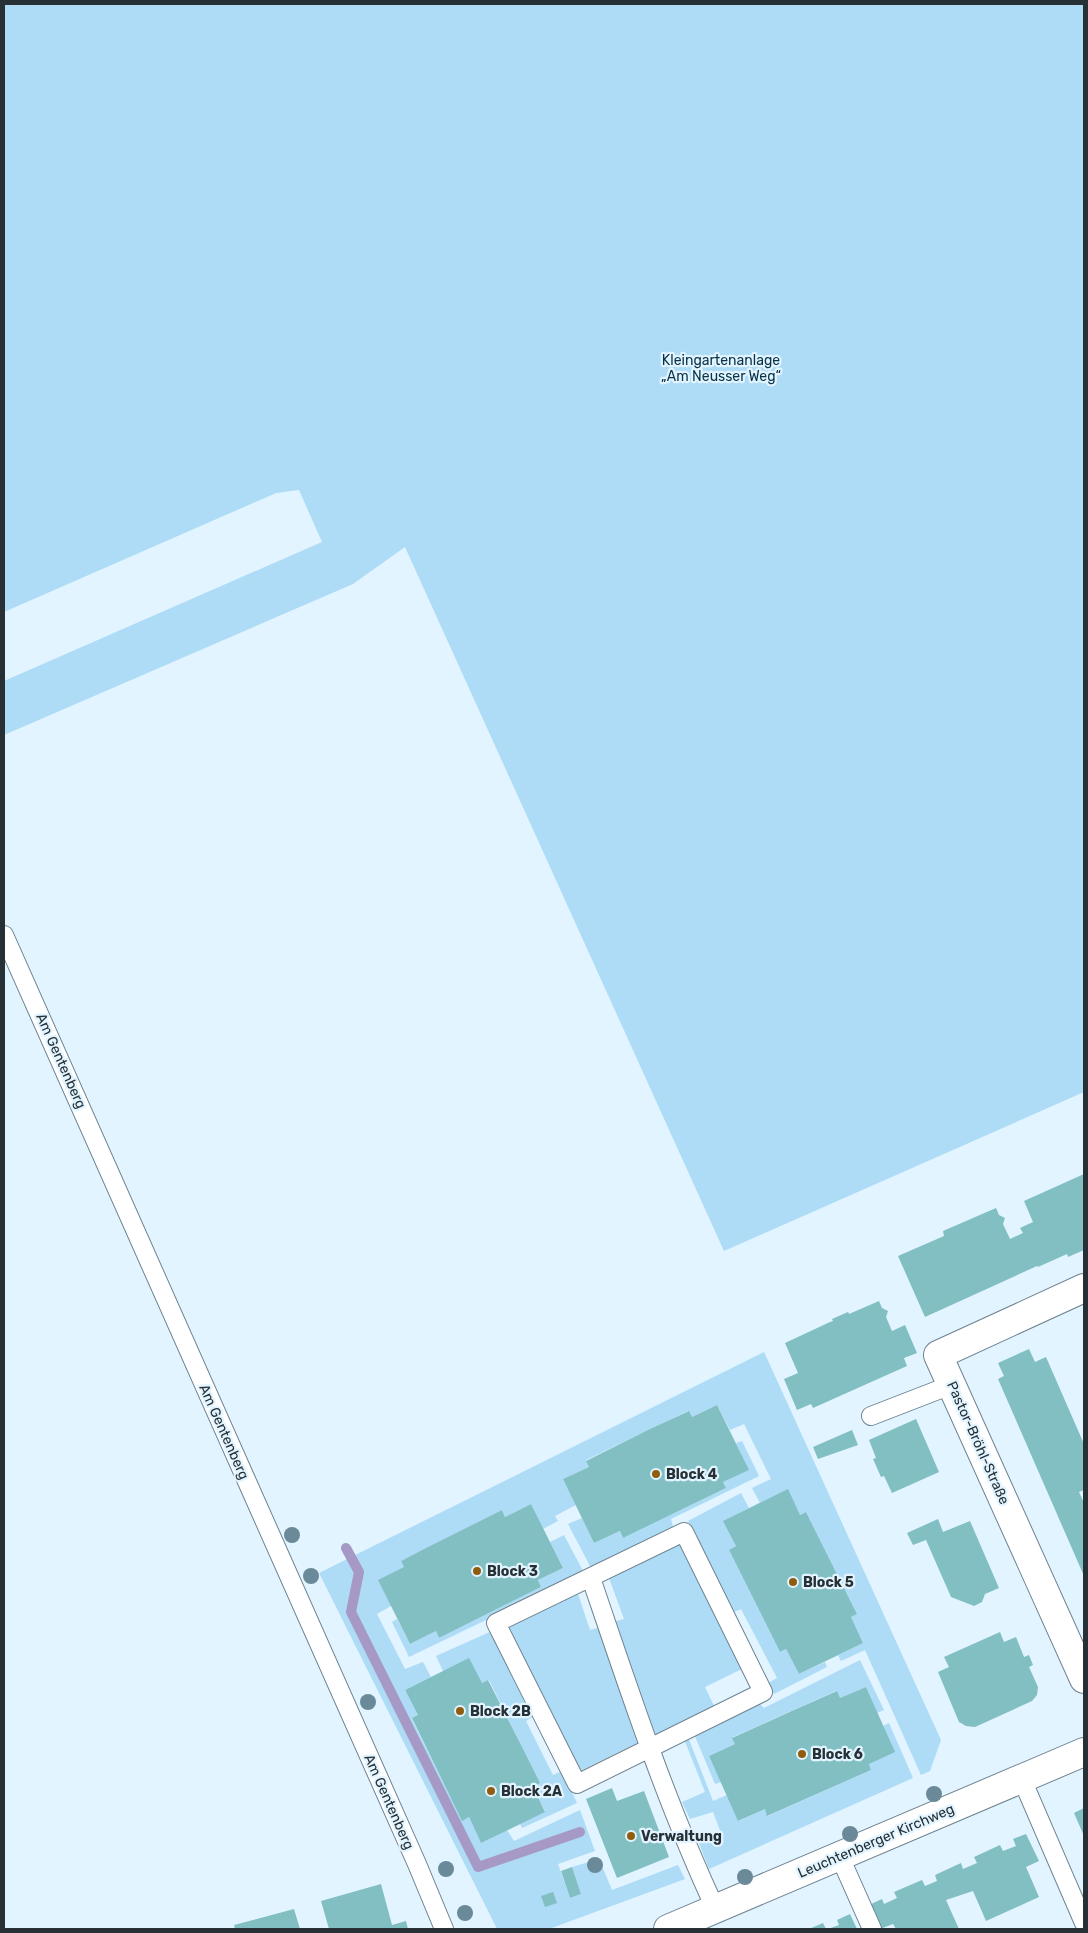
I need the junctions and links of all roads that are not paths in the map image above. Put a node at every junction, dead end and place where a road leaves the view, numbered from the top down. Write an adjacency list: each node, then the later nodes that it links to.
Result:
1 (4, 935): 13 (lane, Am Gentenberg)
2 (1084, 1288): 3 (street, Pastor-Bröhl-Straße)
3 (951, 1385): 4 (lane); 6 (street, Pastor-Bröhl-Straße)
4 (871, 1416)
5 (591, 1578): 7 (lane); 7 (lane); 7 (lane)
6 (1084, 1679)
7 (649, 1748): 11 (lane)
8 (1084, 1752): 9 (street, Leuchtenberger Kirchweg)
9 (1021, 1777): 10 (street, Leuchtenberger Kirchweg); 12 (lane)
10 (840, 1857): 11 (street, Leuchtenberger Kirchweg); 15 (lane)
11 (716, 1910): 14 (street, Leuchtenberger Kirchweg)
12 (1084, 1923)
13 (444, 1929)
14 (668, 1929)
15 (872, 1929)

